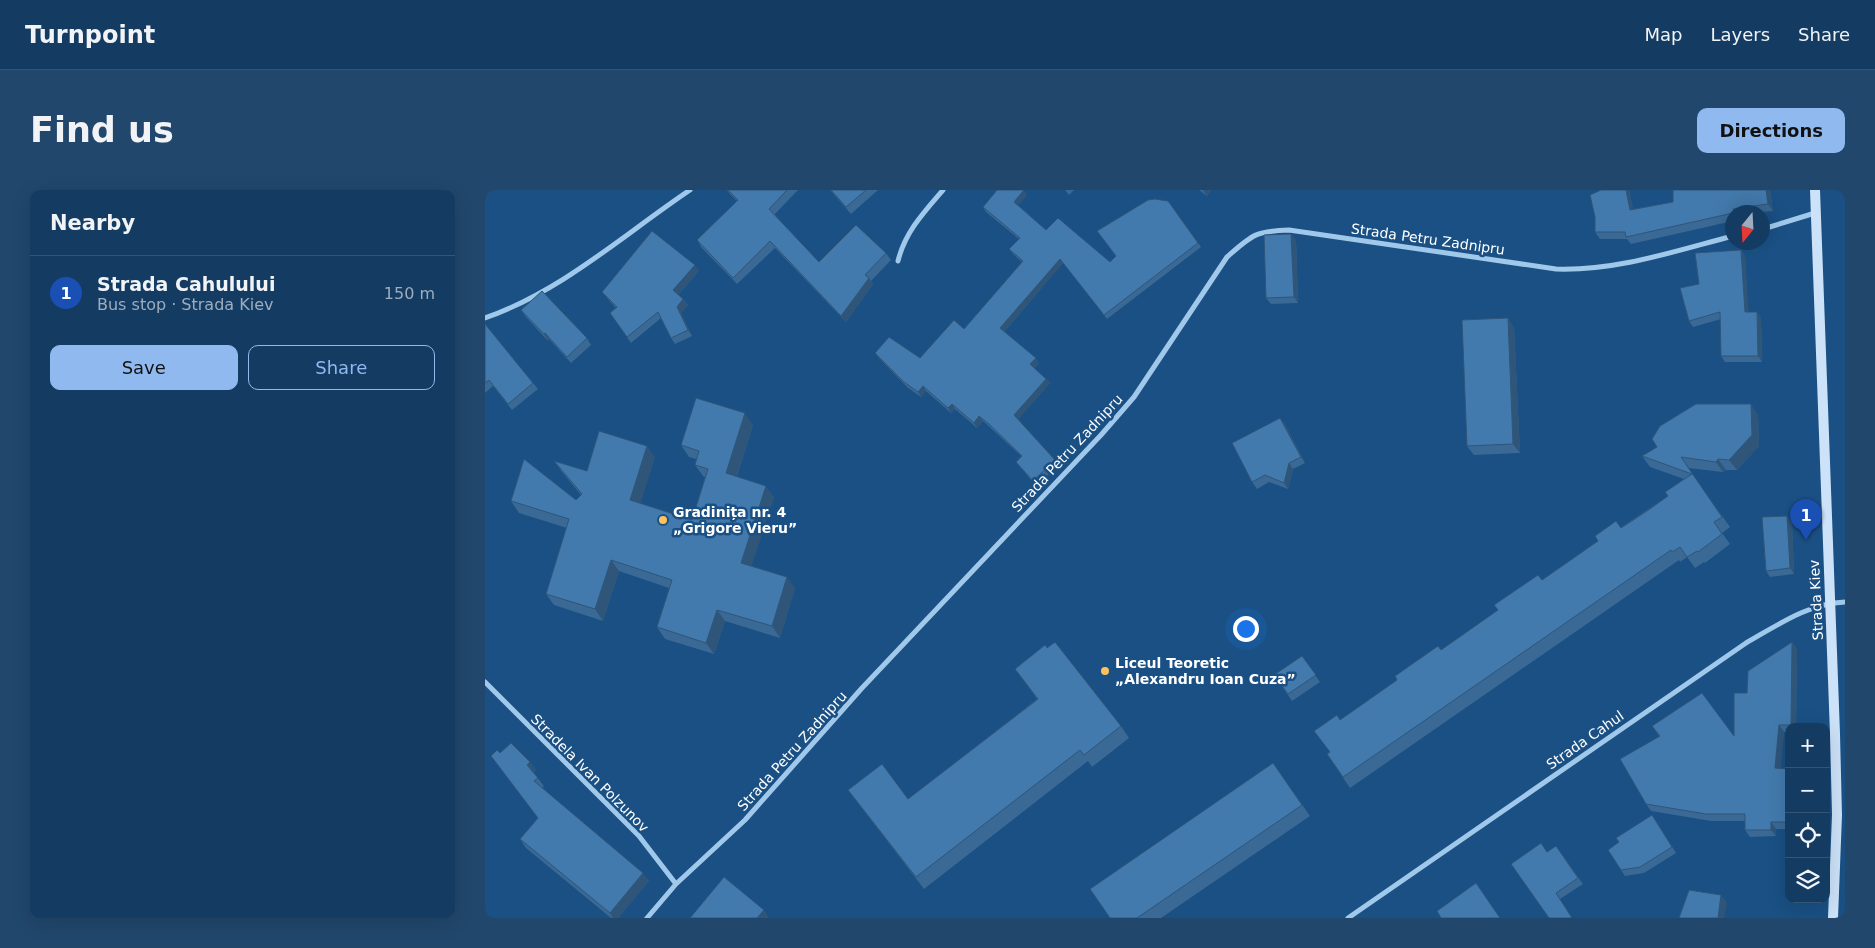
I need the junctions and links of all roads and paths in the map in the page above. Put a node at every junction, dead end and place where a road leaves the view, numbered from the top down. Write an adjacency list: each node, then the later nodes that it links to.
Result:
1 (690, 190): 8 (street)
2 (943, 190): 7 (street)
3 (1815, 190): 4 (main road, Strada Kiev)
4 (1816, 213): 5 (street); 9 (main road, Strada Kiev)
5 (1770, 227)
6 (1725, 238): 12 (street, Strada Petru Zadnipru)
7 (897, 261)
8 (485, 318)
9 (1830, 602): 10 (street, Strada Cahul); 14 (street, Strada Cahul); 15 (main road, Strada Kiev)
10 (1845, 602)
11 (485, 682): 12 (street, Stradela Ivan Polzunov)
12 (676, 884): 13 (street, Strada Petru Zadnipru)
13 (647, 918)
14 (1348, 918)
15 (1833, 918)

